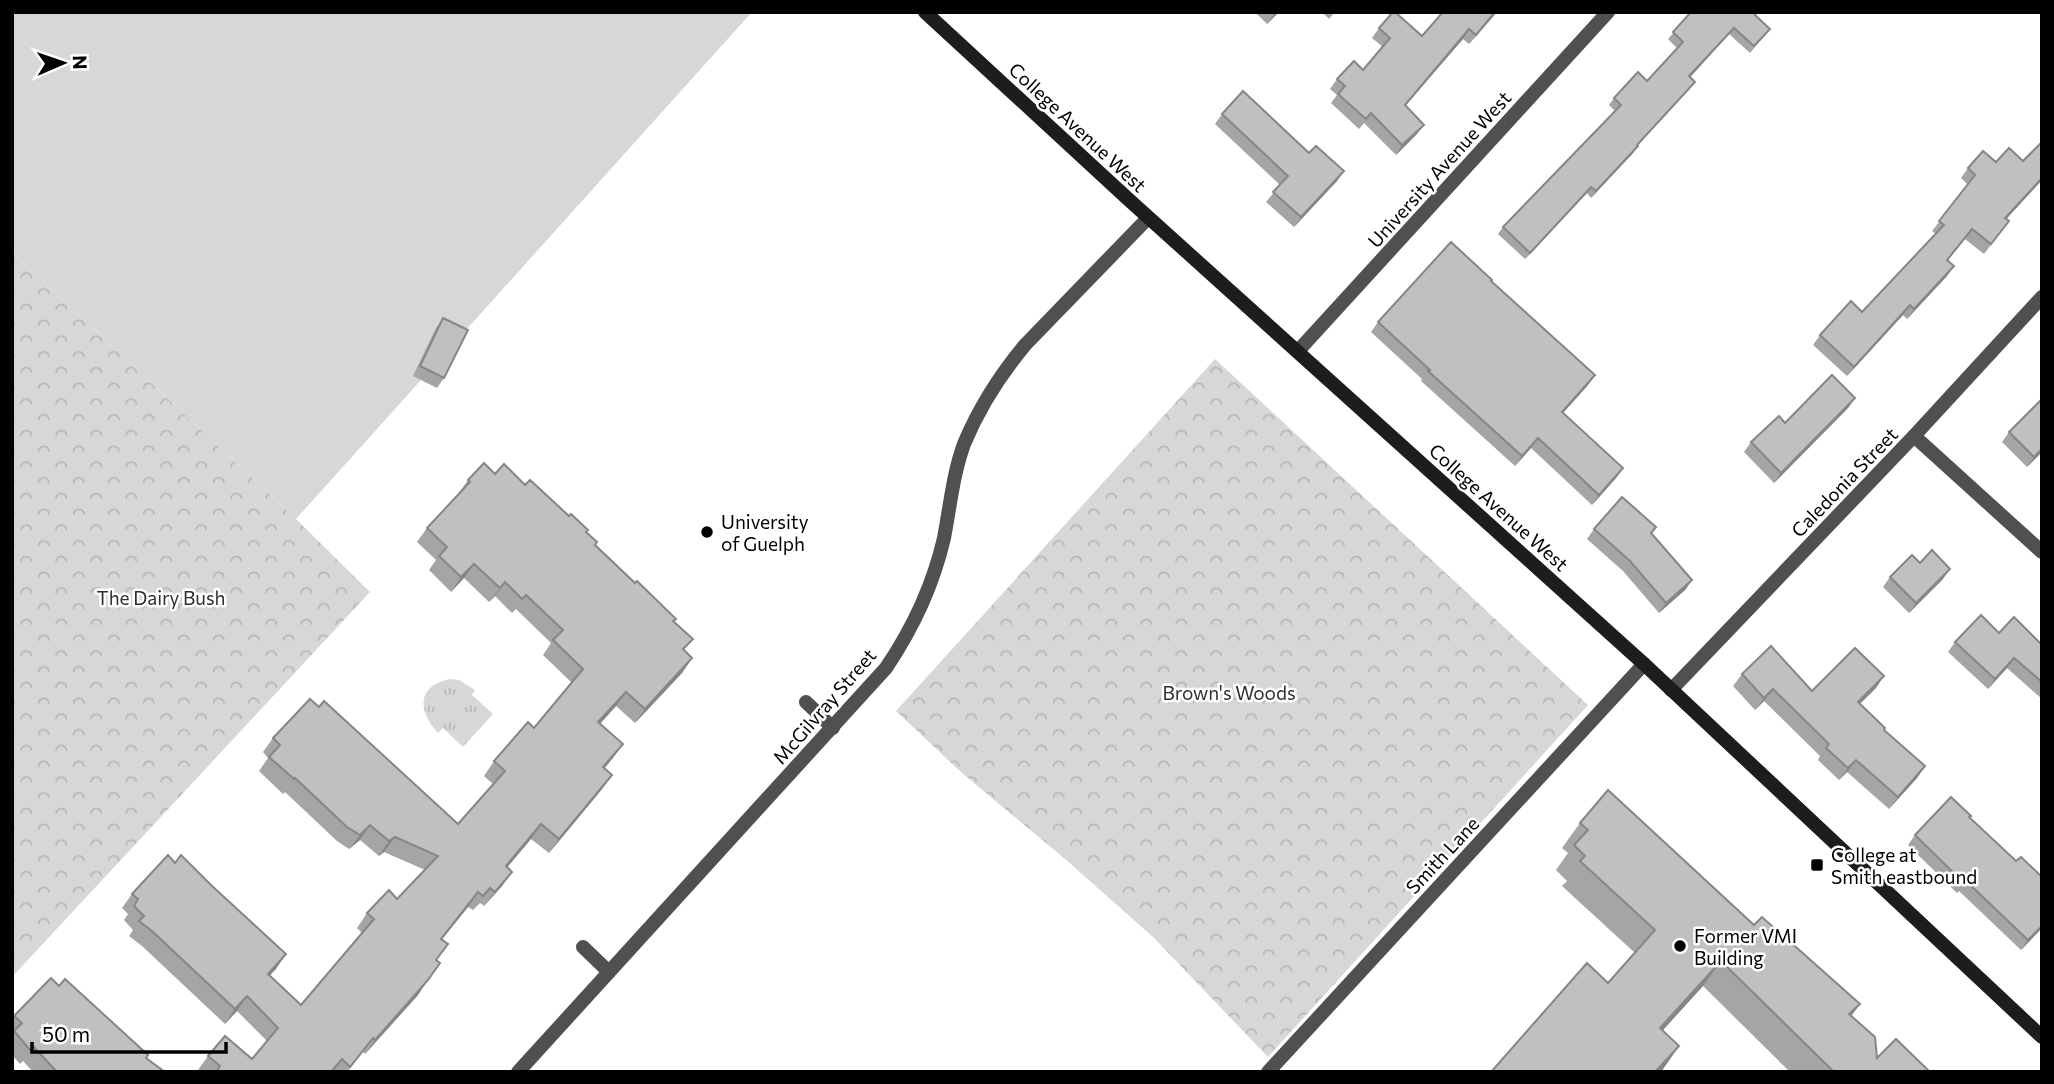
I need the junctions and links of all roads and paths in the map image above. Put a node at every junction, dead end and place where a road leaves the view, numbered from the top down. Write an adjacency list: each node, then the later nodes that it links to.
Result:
1 (925, 12): 3 (main road, College Avenue West)
2 (1608, 12): 5 (street, University Avenue West)
3 (1148, 218): 5 (main road, College Avenue West); 11 (street, McGilvray Street)
4 (2042, 297): 6 (street, Caledonia Street)
5 (1298, 351): 8 (main road, College Avenue West)
6 (1914, 436): 7 (street); 9 (street, Caledonia Street)
7 (2042, 552)
8 (1644, 664): 9 (main road, College Avenue West); 16 (street, Smith Lane)
9 (1671, 690): 14 (main road, College Avenue West)
10 (806, 702): 11 (street)
11 (833, 727): 13 (street, McGilvray Street)
12 (583, 947): 13 (street)
13 (609, 972): 15 (street, McGilvray Street)
14 (2042, 1037)
15 (518, 1072)
16 (1268, 1072)

